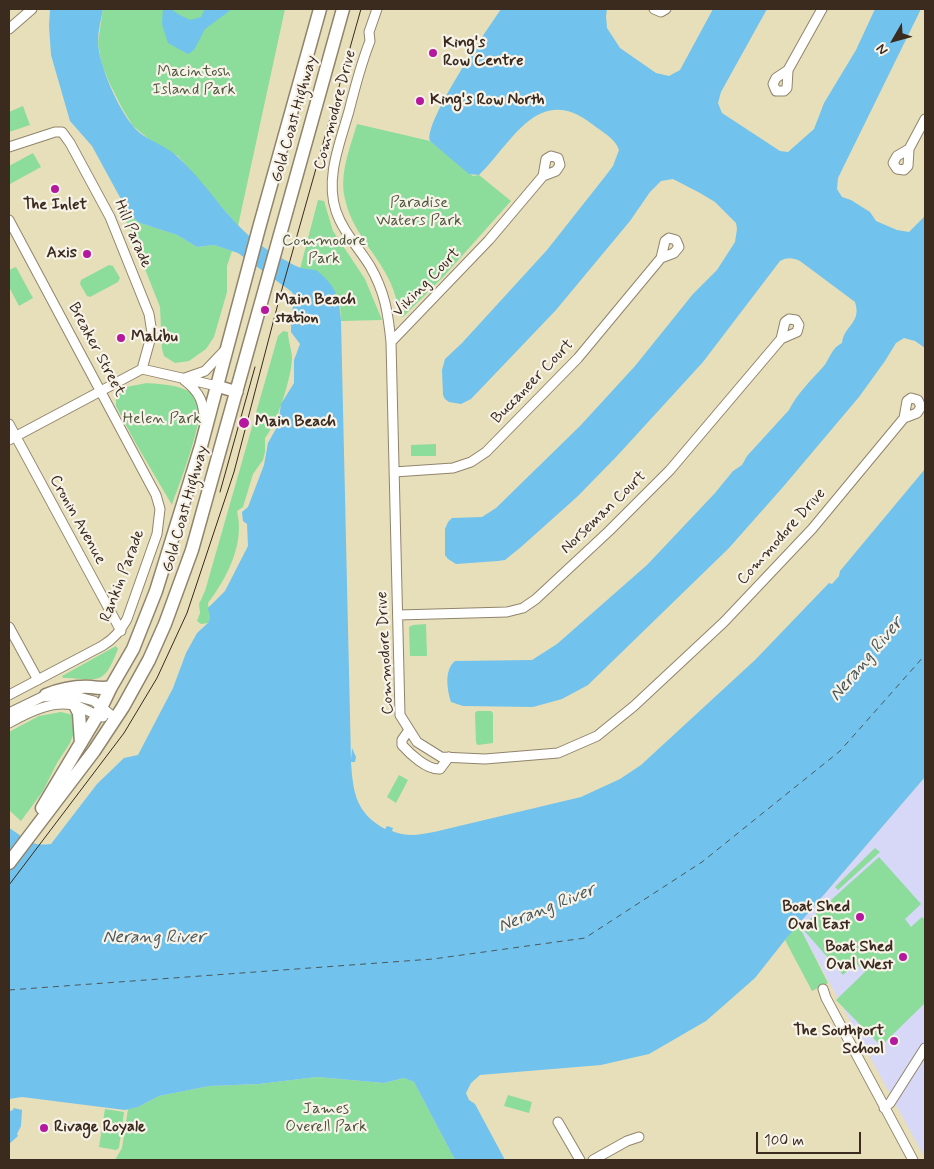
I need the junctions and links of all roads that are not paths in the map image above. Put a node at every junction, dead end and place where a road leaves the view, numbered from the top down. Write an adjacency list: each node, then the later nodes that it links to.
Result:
1 (32, 9): 8 (street)
2 (320, 9): 18 (highway, Gold Coast Highway)
3 (343, 9): 23 (highway, Gold Coast Highway)
4 (377, 9): 17 (street, Commodore Drive)
5 (654, 9): 6 (street)
6 (666, 9)
7 (822, 9): 9 (street)
8 (9, 29)
9 (788, 70)
10 (925, 119): 12 (street)
11 (9, 147): 19 (street, Hill Parade)
12 (909, 149)
13 (543, 176): 17 (street, Viking Court)
14 (9, 220): 22 (street, Breaker Street)
15 (662, 258): 28 (street, Buccaneer Court)
16 (782, 339): 30 (street, Norseman Court)
17 (391, 342): 28 (street, Commodore Drive)
18 (227, 349): 20 (street); 21 (highway, Gold Coast Highway)
19 (142, 369): 20 (street); 22 (street)
20 (182, 378): 21 (street); 26 (street)
21 (216, 386): 23 (main road); 26 (highway, Gold Coast Highway)
22 (101, 391): 27 (street); 29 (street, Breaker Street)
23 (237, 392): 40 (highway, Gold Coast Highway)
24 (904, 418): 44 (street, Commodore Drive)
25 (9, 424): 27 (street, Cronin Avenue)
26 (206, 426): 34 (highway, Gold Coast Highway)
27 (12, 438): 32 (street, Cronin Avenue)
28 (394, 472): 30 (street, Commodore Drive)
29 (156, 495): 32 (street, Rankin Parade)
30 (398, 614): 42 (street, Commodore Drive)
31 (9, 627): 33 (street)
32 (121, 631): 33 (street, Rankin Parade)
33 (38, 680): 35 (street, Rankin Parade)
34 (111, 687): 36 (highway); 38 (highway, Gold Coast Highway)
35 (9, 695)
36 (46, 695): 38 (street); 39 (street)
37 (75, 705): 38 (street); 41 (street); 43 (highway)
38 (100, 711): 40 (street); 43 (highway, Gold Coast Highway)
39 (9, 713)
40 (116, 719): 45 (highway, Gold Coast Highway)
41 (9, 723)
42 (409, 730): 44 (street, Commodore Drive); 44 (street)
43 (81, 743): 45 (highway, Gold Coast Highway)
44 (448, 757)
45 (32, 827): 46 (highway, Gold Coast Highway); 47 (highway, Gold Coast Highway)
46 (9, 852)
47 (9, 864)
48 (823, 989): 50 (street)
49 (925, 1048): 50 (street)
50 (884, 1108): 55 (street)
51 (558, 1122): 53 (street)
52 (639, 1137): 54 (street)
53 (580, 1160)
54 (593, 1160)
55 (912, 1160)

